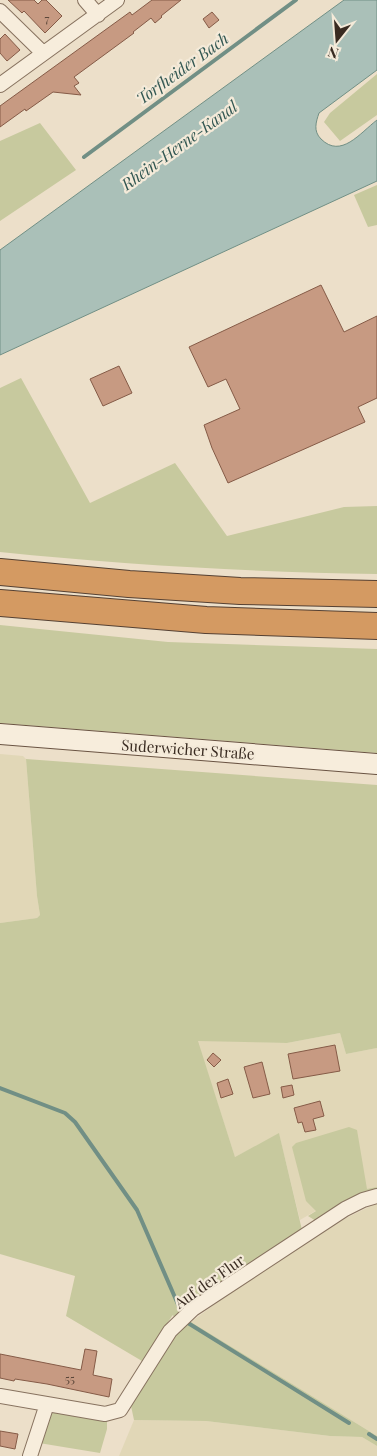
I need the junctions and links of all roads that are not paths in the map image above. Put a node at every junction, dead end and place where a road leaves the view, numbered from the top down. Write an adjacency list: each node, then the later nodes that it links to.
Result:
1 (85, 0): 4 (street)
2 (117, 0): 4 (street)
3 (0, 11): 5 (street)
4 (98, 15): 5 (street)
5 (43, 53): 6 (street)
6 (0, 84)
7 (0, 572): 8 (highway)
8 (377, 594)
9 (0, 603): 10 (highway)
10 (377, 626)
11 (0, 734): 12 (main road, Suderwicher Straße)
12 (377, 764)
13 (377, 1196): 15 (street, Auf der Flur)
14 (0, 1396): 15 (street, Auf der Flur)
15 (47, 1404): 16 (street)
16 (30, 1456)

